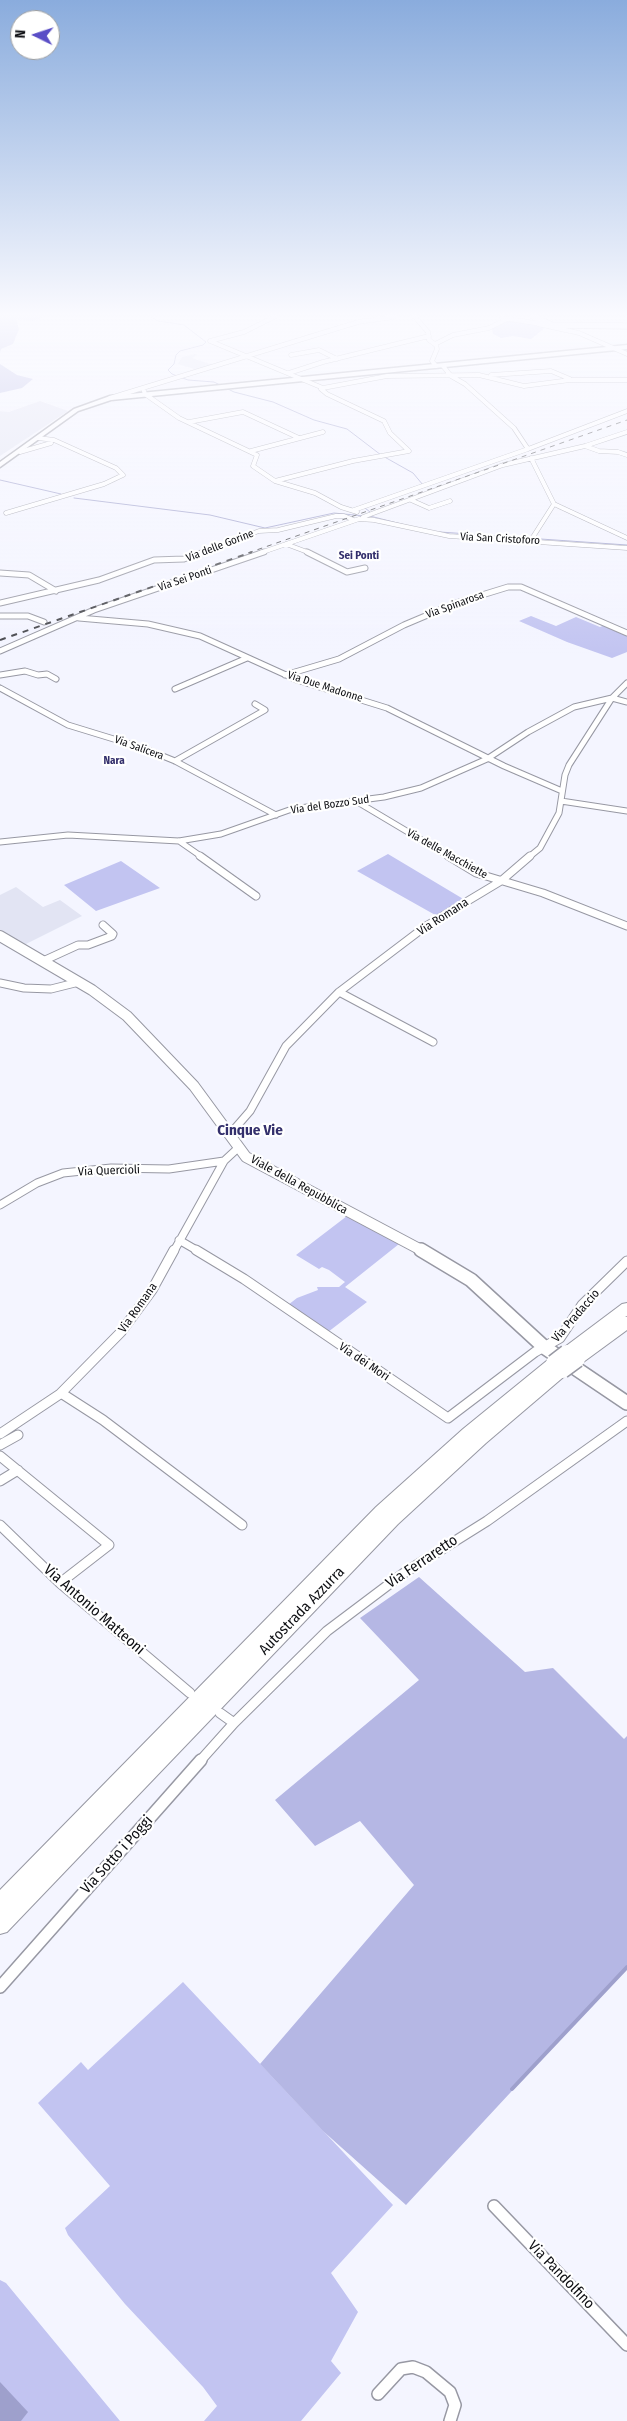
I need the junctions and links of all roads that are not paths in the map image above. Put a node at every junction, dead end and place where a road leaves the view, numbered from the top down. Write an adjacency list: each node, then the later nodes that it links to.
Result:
1 (49, 430): 10 (main road); 11 (street)
2 (206, 430): 14 (street)
3 (282, 430): 9 (street)
4 (388, 430): 19 (street)
5 (515, 430): 13 (street)
6 (578, 430): 13 (street)
7 (323, 432): 9 (street)
8 (627, 432): 12 (street)
9 (299, 438): 14 (street)
10 (37, 439): 11 (street); 15 (main road)
11 (55, 442): 15 (street); 24 (street)
12 (584, 446): 16 (street); 17 (street)
13 (528, 449): 23 (street)
14 (251, 451): 19 (street)
15 (20, 452): 18 (main road)
16 (627, 456)
17 (531, 458): 20 (street); 22 (street)
18 (0, 465)
19 (275, 481): 23 (street)
20 (411, 500): 21 (street); 25 (street)
21 (450, 501)
22 (554, 504): 28 (street); 29 (street)
23 (354, 510): 25 (street)
24 (0, 512)
25 (362, 517): 26 (street, Via Sei Ponti); 27 (street, Via Sei Ponti)
26 (354, 520): 30 (street, Via Sei Ponti); 34 (street, Via delle Gorine)
27 (374, 520): 29 (street, Via San Cristoforo)
28 (627, 538)
29 (531, 539): 31 (street, Via San Cristoforo)
30 (286, 544): 32 (street); 37 (street, Via Sei Ponti)
31 (626, 546)
32 (365, 568)
33 (0, 573): 34 (street)
34 (56, 591): 35 (street, Via delle Gorine)
35 (0, 603)
36 (0, 616): 38 (street)
37 (77, 618): 40 (street, Via Sei Ponti); 41 (street, Via Due Madonne)
38 (44, 622)
39 (627, 633): 43 (street, Via Spinarosa)
40 (0, 651)
41 (247, 658): 43 (street, Via Due Madonne); 47 (street)
42 (0, 675): 44 (street)
43 (285, 675): 51 (street, Via Due Madonne)
44 (56, 679)
45 (627, 683): 48 (street, Via Romana)
46 (0, 688): 52 (street, Via Salicera)
47 (175, 689)
48 (612, 698): 49 (street); 51 (street, Via del Bozzo Sud); 53 (street, Via Romana)
49 (627, 702)
50 (255, 704): 52 (street)
51 (488, 758): 53 (street, Via Due Madonne); 55 (street, Via del Bozzo Sud)
52 (175, 761): 57 (street, Via Salicera)
53 (562, 791): 54 (street, Via Romana)
54 (561, 801): 56 (street); 60 (street, Via Romana)
55 (356, 802): 57 (street, Via del Bozzo Sud); 60 (street, Via delle Macchiette)
56 (627, 811)
57 (276, 815): 58 (street, Via del Bozzo Sud)
58 (179, 841): 59 (street, Via del Bozzo Sud); 61 (street)
59 (0, 842)
60 (501, 881): 63 (street, Via delle Macchiette); 68 (street, Via Romana)
61 (256, 896)
62 (103, 925): 65 (street)
63 (627, 926)
64 (0, 936): 65 (main road, Viale della Repubblica)
65 (43, 961): 66 (main road, Viale della Repubblica)
66 (79, 982): 67 (street); 70 (main road, Viale della Repubblica)
67 (0, 983)
68 (339, 992): 69 (street); 70 (street, Via Romana)
69 (433, 1042)
70 (230, 1134): 71 (main road, Viale della Repubblica)
71 (238, 1148): 72 (street, Via Romana); 78 (main road, Viale della Repubblica)
72 (224, 1162): 73 (street, Via Quercioli); 74 (street, Via Romana)
73 (0, 1205)
74 (179, 1240): 78 (street, Via dei Mori); 80 (street, Via Romana)
75 (627, 1261): 78 (street, Via Pradaccio)
76 (627, 1308): 79 (highway, Autostrada Azzurra)
77 (627, 1322): 79 (highway, Autostrada Azzurra)
78 (544, 1347): 81 (main road, Viale della Repubblica)
79 (565, 1361): 95 (highway, Autostrada Azzurra); 96 (highway, Autostrada Azzurra)
80 (61, 1393): 83 (street, Via Romana); 90 (street)
81 (627, 1403)
82 (627, 1421): 94 (street, Via Ferraretto)
83 (0, 1434)
84 (18, 1434): 85 (street)
85 (0, 1445)
86 (0, 1456): 87 (street)
87 (18, 1470): 88 (street); 91 (street)
88 (0, 1481)
89 (0, 1525): 91 (street, Via Antonio Matteoni)
90 (242, 1525)
91 (60, 1583): 92 (street, Via Antonio Matteoni)
92 (190, 1693)
93 (220, 1713): 94 (street)
94 (234, 1723): 97 (street, Via Sotto i Poggi)
95 (0, 1904)
96 (0, 1925)
97 (0, 1987)
98 (494, 2206): 99 (street, Via Pandolfino)
99 (627, 2345)
100 (378, 2394): 101 (street)
101 (450, 2421)

